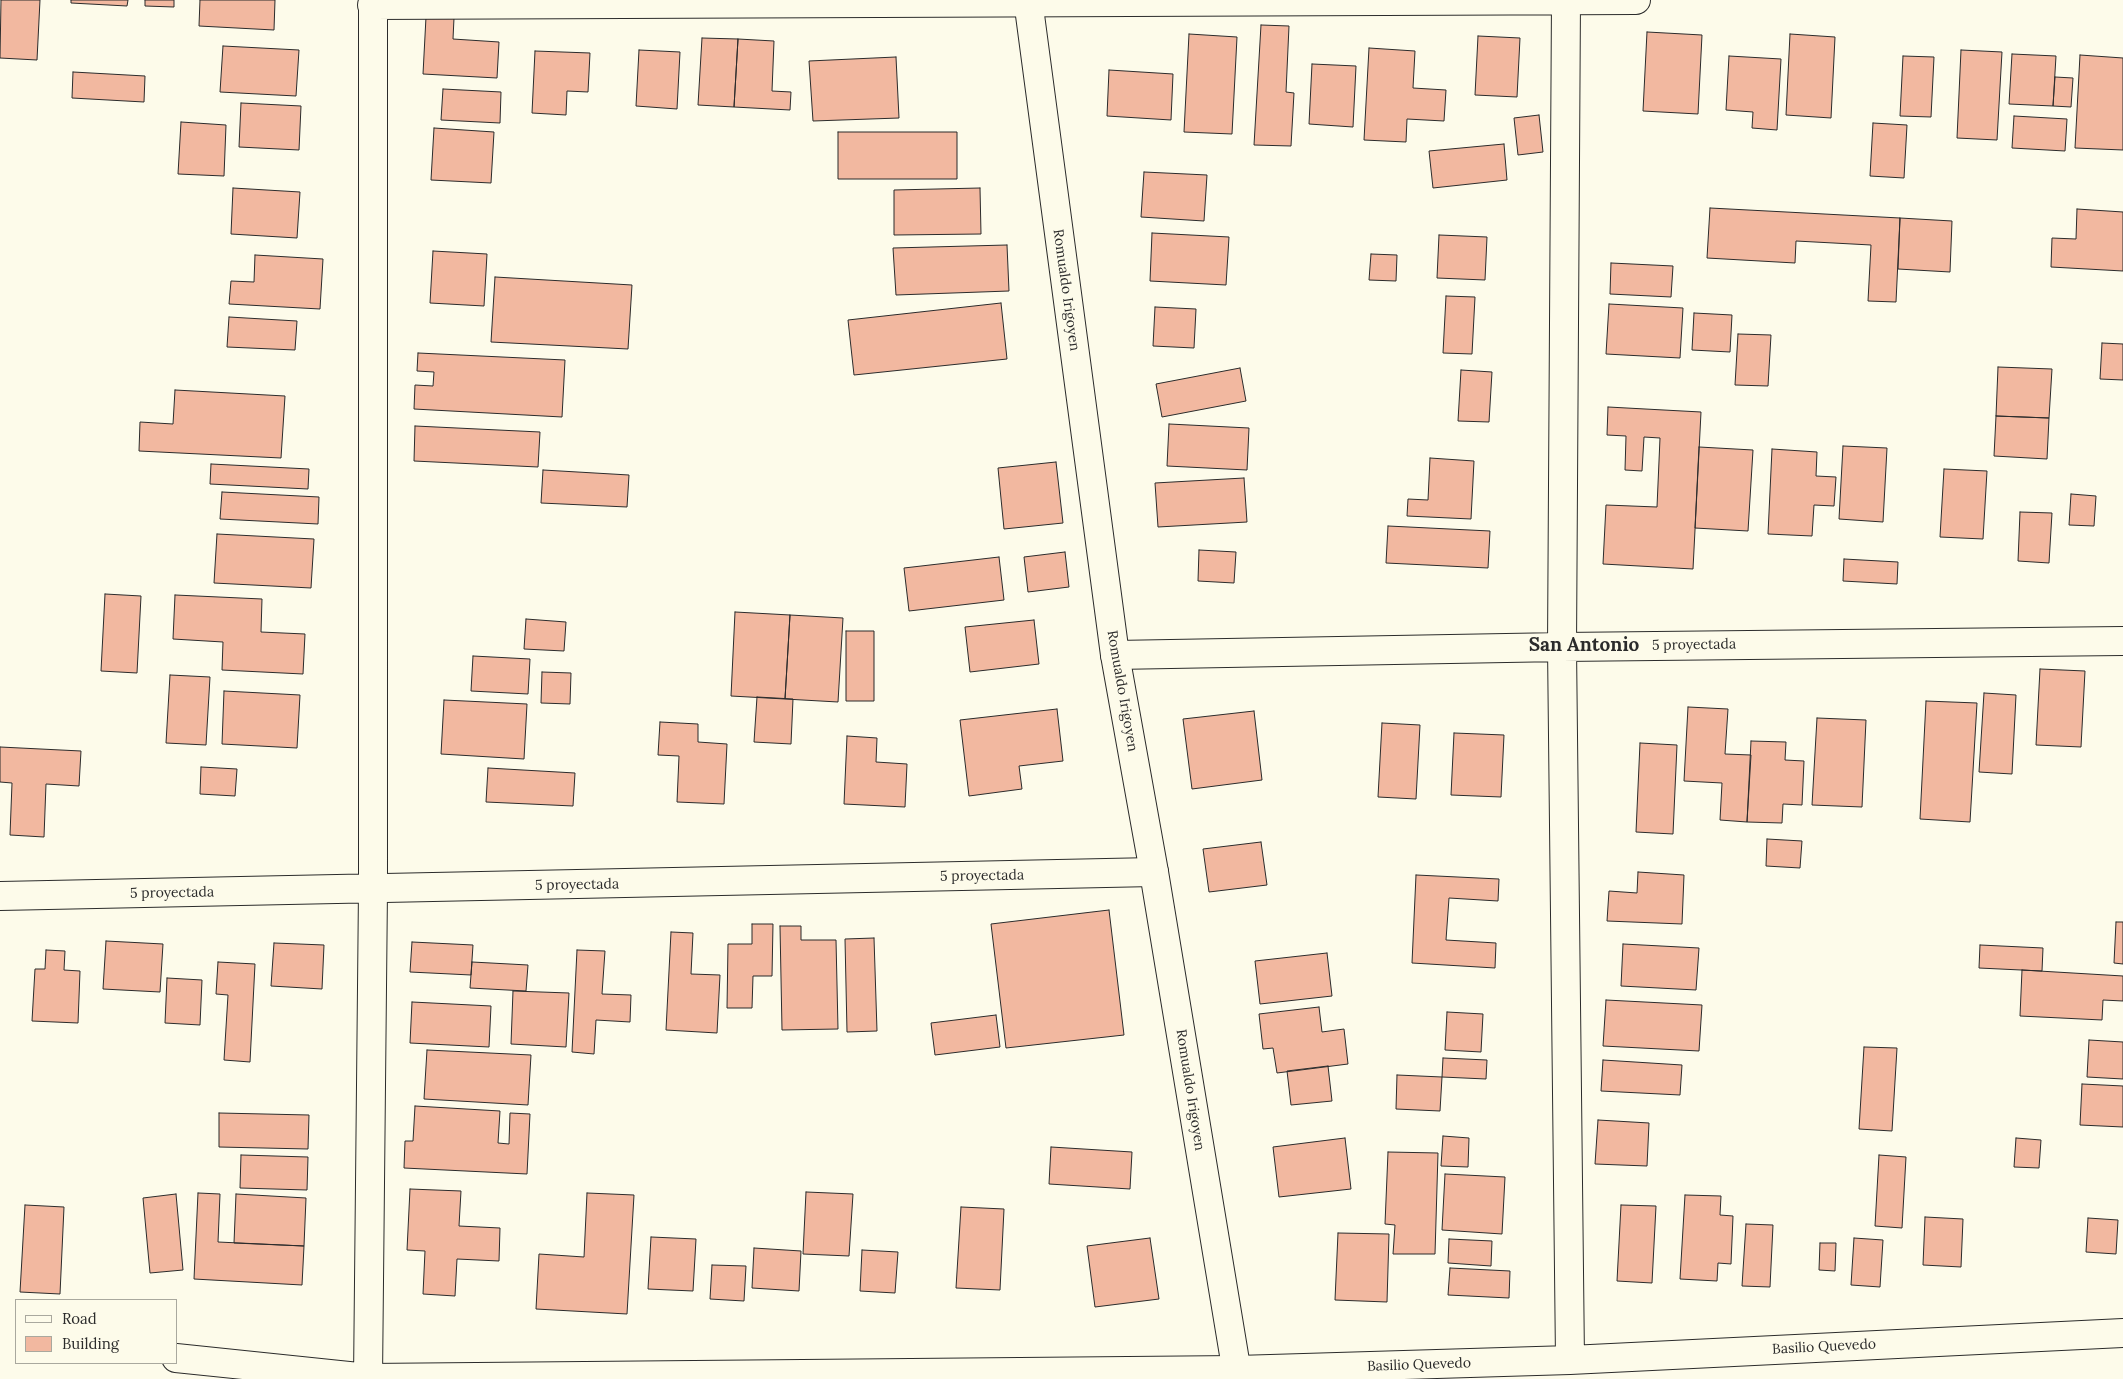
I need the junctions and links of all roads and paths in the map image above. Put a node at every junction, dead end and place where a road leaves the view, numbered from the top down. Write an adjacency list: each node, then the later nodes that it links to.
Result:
1 (1566, 0): 2 (street); 3 (street); 6 (street)
2 (1636, 0)
3 (1028, 1): 4 (street); 7 (street, Romualdo Irigoyen)
4 (372, 2): 9 (street)
5 (2123, 641): 6 (street, 5 proyectada)
6 (1562, 647): 7 (street, 5 proyectada); 13 (street)
7 (1115, 656): 8 (street, Romualdo Irigoyen)
8 (1154, 872): 9 (street, 5 proyectada); 14 (street, Romualdo Irigoyen)
9 (373, 889): 10 (street, 5 proyectada); 15 (street)
10 (0, 896)
11 (2123, 1333): 13 (street, Basilio Quevedo)
12 (178, 1358): 15 (street, Basilio Quevedo)
13 (1570, 1360): 14 (street, Basilio Quevedo)
14 (1238, 1375): 15 (street, Basilio Quevedo)
15 (368, 1378)

